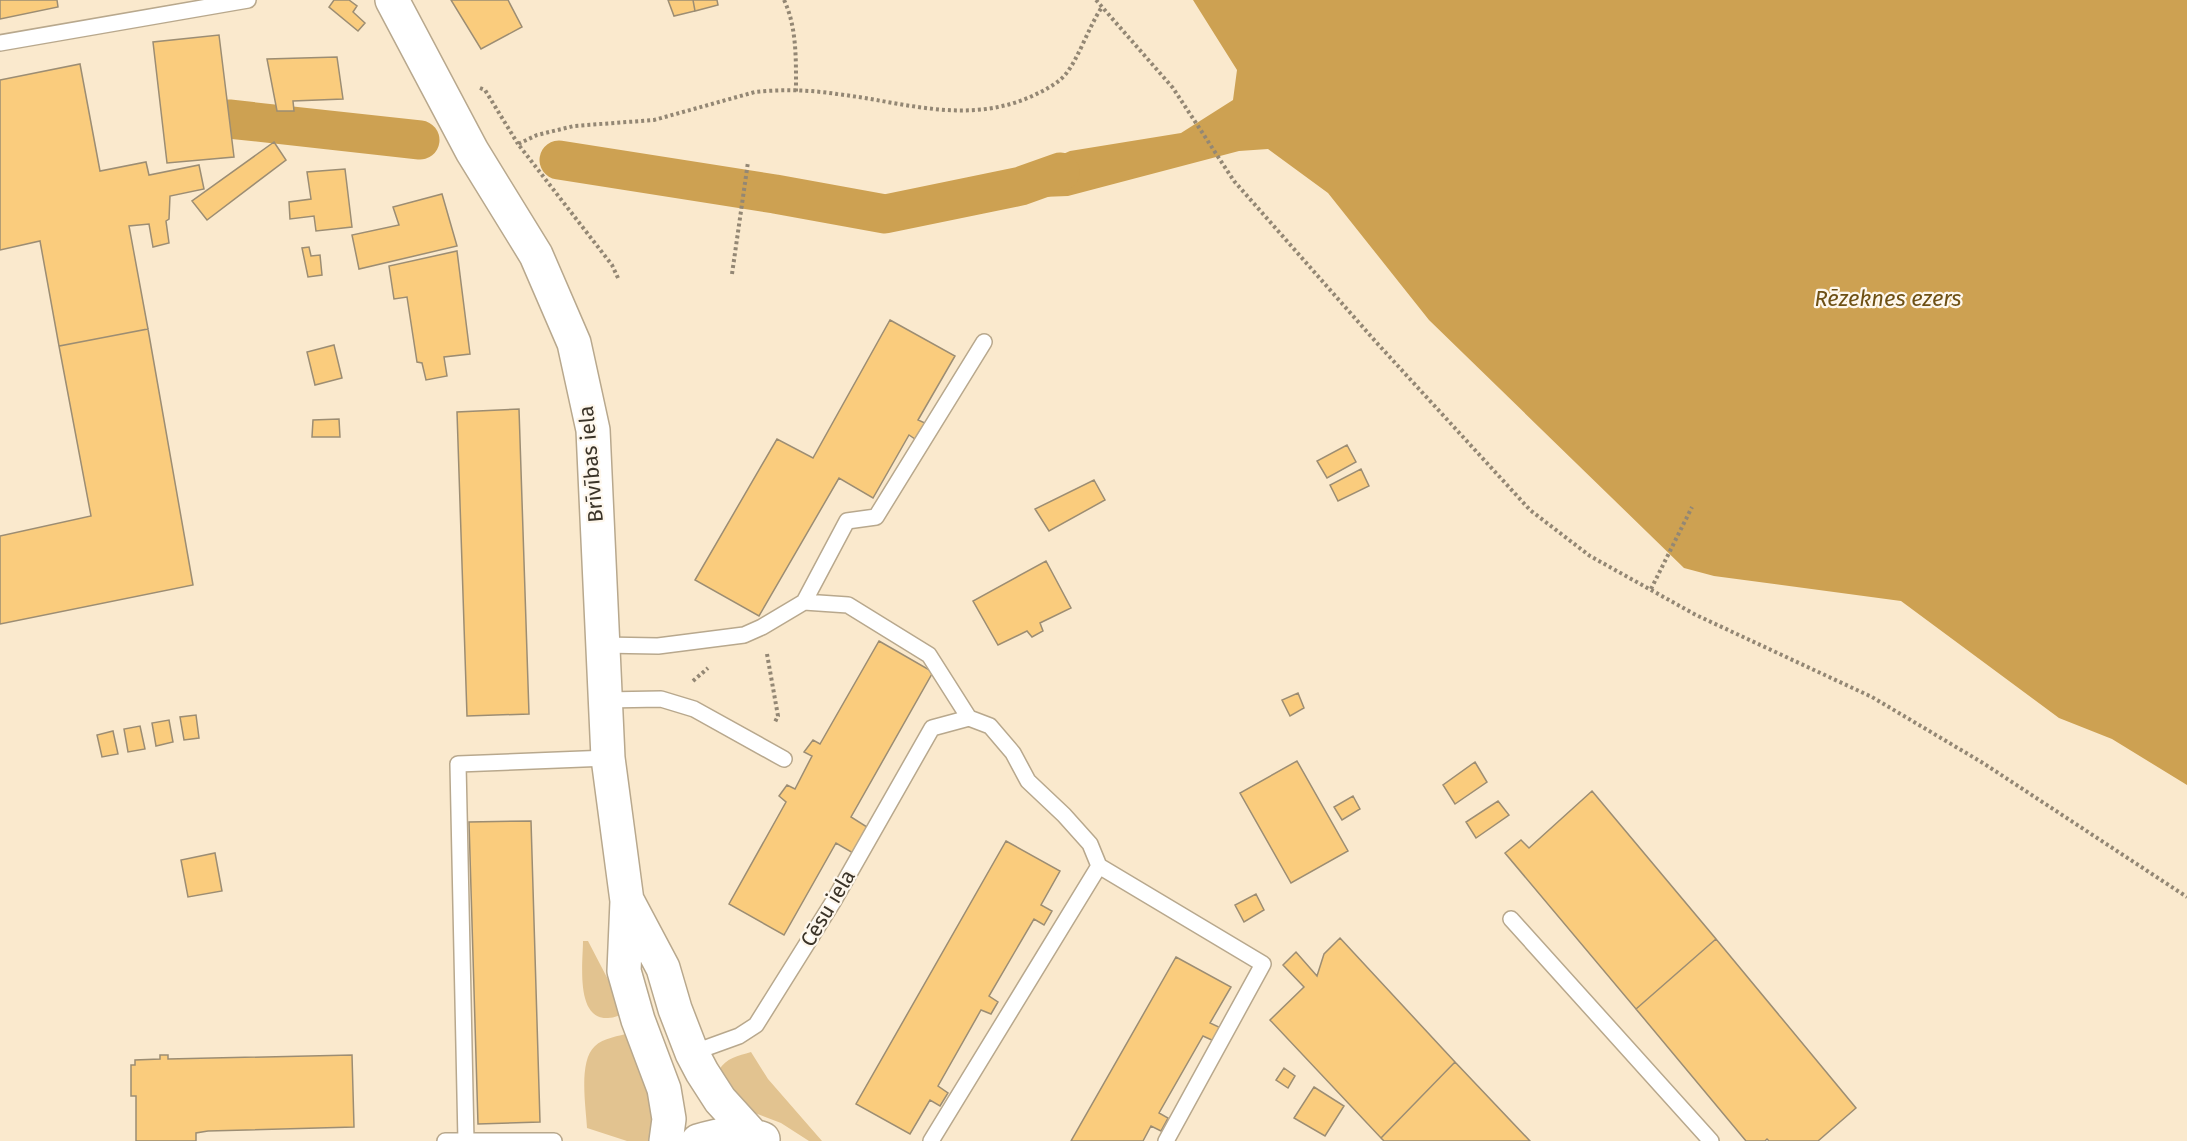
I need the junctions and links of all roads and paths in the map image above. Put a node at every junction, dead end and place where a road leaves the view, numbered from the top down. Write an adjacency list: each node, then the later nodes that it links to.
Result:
1 (248, 0): 6 (lane)
2 (392, 0): 18 (main road, Brīvības iela)
3 (784, 0): 7 (path)
4 (1096, 0): 5 (path)
5 (1101, 7): 7 (path); 15 (path)
6 (0, 42)
7 (796, 92): 9 (path)
8 (500, 115): 9 (path)
9 (518, 144): 12 (path)
10 (748, 162): 11 (path)
11 (732, 274)
12 (618, 278)
13 (984, 342): 16 (lane)
14 (1692, 507): 15 (path)
15 (1651, 589): 25 (path)
16 (804, 602): 17 (lane); 20 (lane)
17 (762, 627): 18 (lane); 21 (path)
18 (602, 645): 19 (main road, Brīvības iela)
19 (605, 700): 21 (lane); 22 (main road, Brīvības iela)
20 (969, 718): 24 (lane); 28 (lane, Cēsu iela)
21 (761, 746): 23 (lane)
22 (608, 758): 26 (main road, Brīvības iela); 31 (lane)
23 (784, 759)
24 (1099, 866): 35 (lane); 36 (lane)
25 (2187, 897)
26 (627, 901): 28 (main road); 33 (main road)
27 (1511, 919): 37 (lane)
28 (692, 1053): 29 (main road)
29 (761, 1138): 34 (main road)
30 (445, 1141): 31 (lane)
31 (466, 1141): 32 (lane)
32 (554, 1141)
33 (666, 1141)
34 (698, 1141)
35 (931, 1141)
36 (1166, 1141)
37 (1712, 1141)

